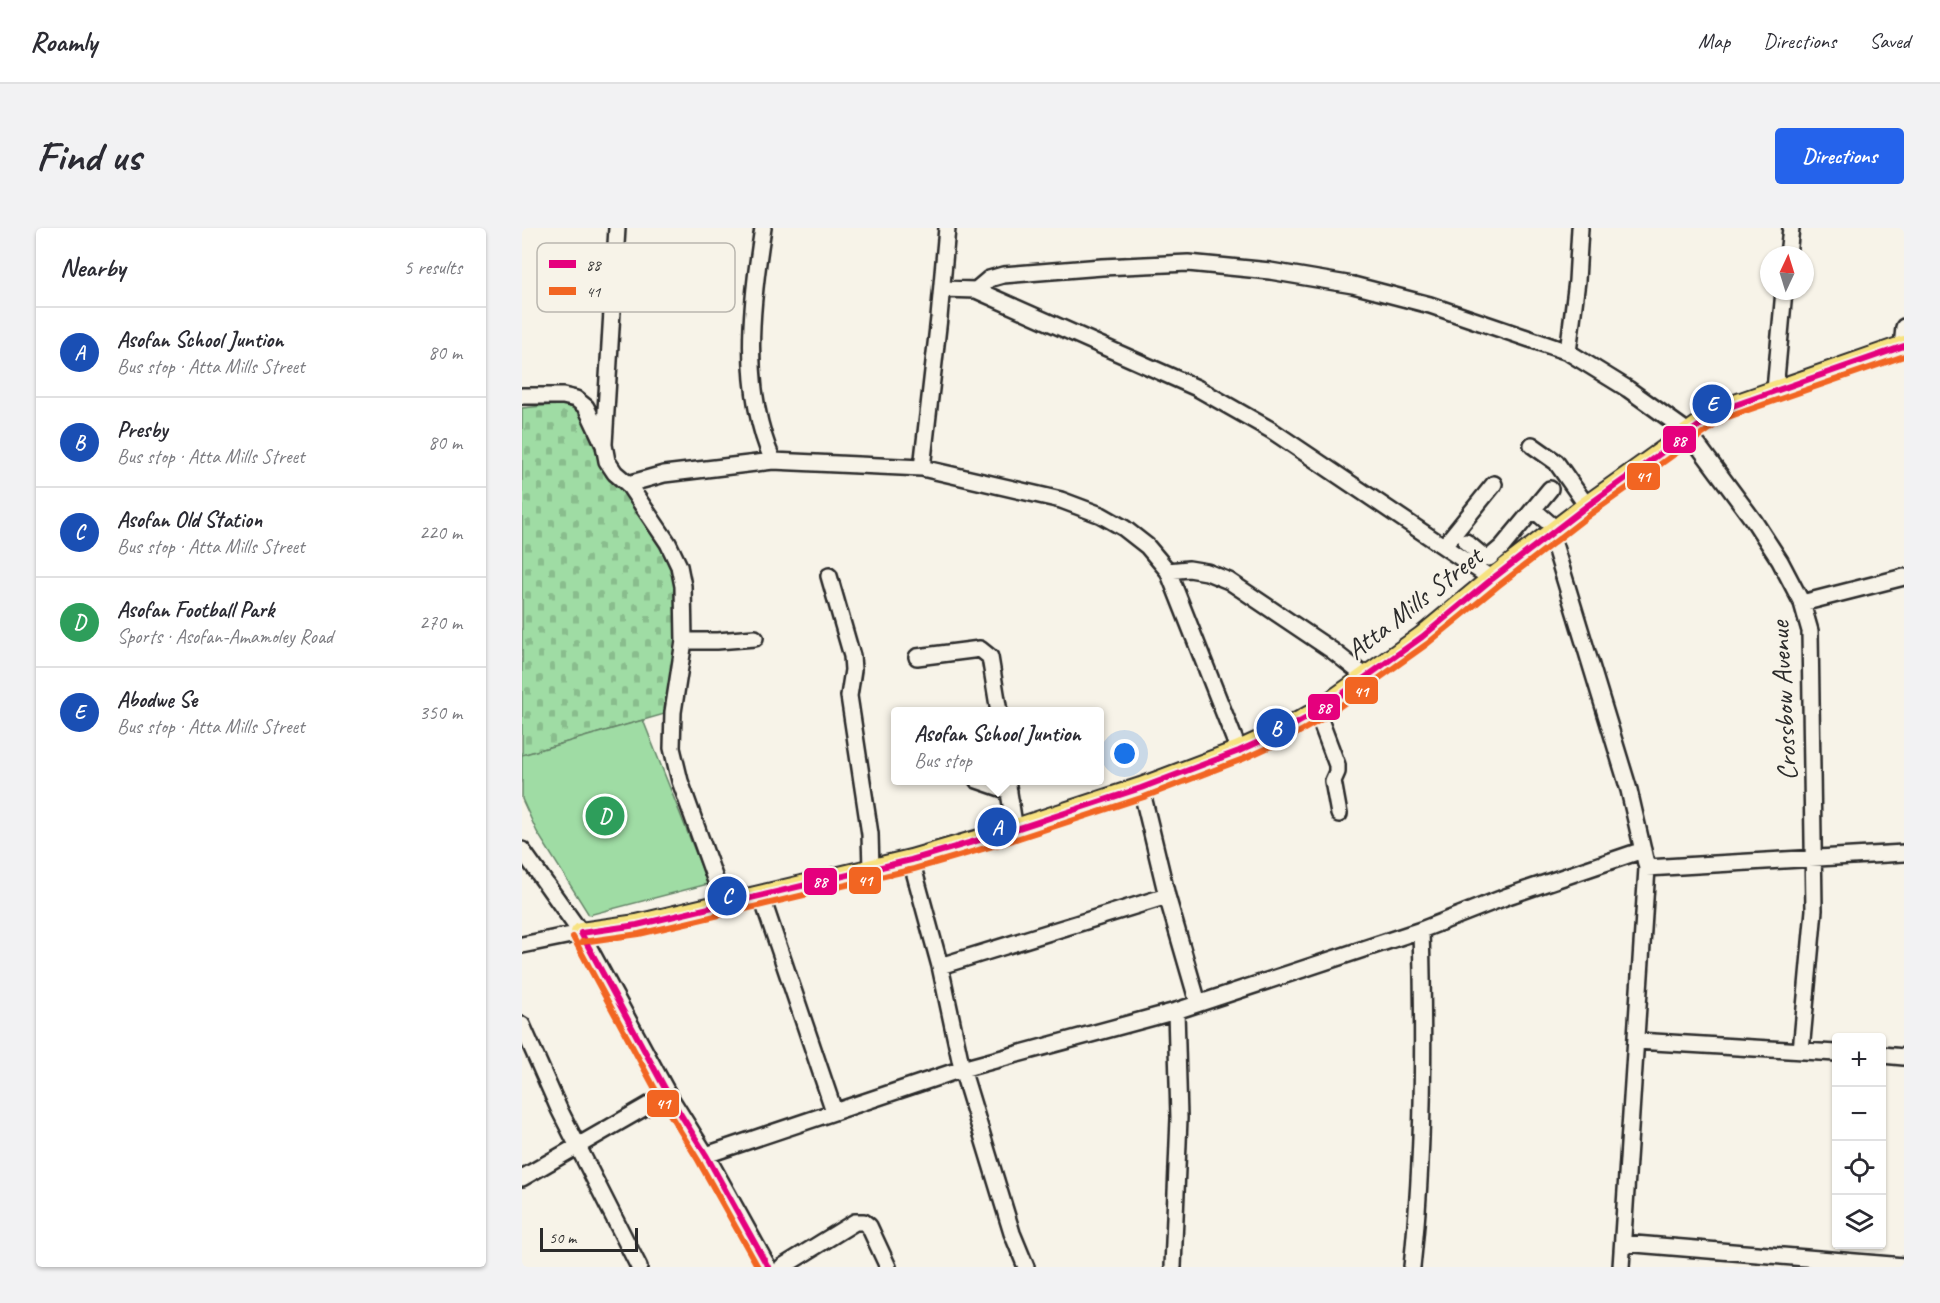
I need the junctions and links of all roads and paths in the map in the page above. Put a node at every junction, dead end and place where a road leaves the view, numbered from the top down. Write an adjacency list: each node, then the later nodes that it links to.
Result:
1 (617, 228): 6 (street)
2 (763, 228): 20 (street)
3 (947, 228): 8 (street)
4 (1580, 228): 14 (street)
5 (1791, 228): 7 (street)
6 (616, 243)
7 (1789, 246)
8 (942, 289): 9 (street); 21 (street)
9 (976, 290): 14 (street, Crossbow Avenue); 29 (street)
10 (1783, 300): 15 (street)
11 (612, 312): 18 (street)
12 (1904, 327): 13 (street)
13 (1903, 347): 15 (main road, Atta Mills Street)
14 (1568, 352): 17 (street, Crossbow Avenue)
15 (1775, 390): 17 (main road, Atta Mills Street)
16 (522, 396): 18 (street)
17 (1688, 432): 25 (main road, Atta Mills Street); 36 (street, Crossbow Avenue)
18 (603, 445): 22 (street)
19 (1532, 445): 25 (street)
20 (773, 461): 21 (street); 22 (street)
21 (922, 468): 32 (street)
22 (628, 484): 38 (street)
23 (1494, 484): 29 (street)
24 (1550, 489): 26 (street)
25 (1587, 506): 27 (main road, Atta Mills Street)
26 (1534, 510): 27 (street); 30 (street)
27 (1554, 532): 31 (main road, Atta Mills Street); 49 (street)
28 (1466, 542): 30 (street)
29 (1444, 546): 35 (street)
30 (1502, 547): 31 (street)
31 (1516, 560): 35 (main road, Atta Mills Street)
32 (1168, 571): 40 (street); 43 (street)
33 (829, 576): 54 (street)
34 (1904, 577): 36 (street)
35 (1492, 579): 40 (main road, Atta Mills Street)
36 (1802, 603): 51 (street, Crossbow Avenue)
37 (755, 638): 38 (street)
38 (684, 640): 57 (street)
39 (917, 657): 41 (street)
40 (1366, 677): 42 (main road, Atta Mills Street)
41 (998, 707)
42 (1317, 712): 43 (main road, Atta Mills Street); 46 (street)
43 (1239, 751): 45 (main road, Atta Mills Street)
44 (1008, 786): 47 (street)
45 (1141, 788): 47 (main road, Atta Mills Street); 56 (street)
46 (1339, 814)
47 (1015, 830): 52 (main road, Atta Mills Street)
48 (522, 850): 59 (street)
49 (1643, 850): 53 (street); 58 (street)
50 (1904, 853): 51 (street)
51 (1814, 859): 53 (street); 66 (street, Crossbow Avenue)
52 (911, 860): 54 (main road, Atta Mills Street); 61 (street)
53 (1647, 868): 65 (street)
54 (871, 869): 55 (main road, Atta Mills Street)
55 (762, 895): 57 (main road, Atta Mills Street); 72 (street)
56 (1167, 896): 61 (street); 62 (street)
57 (724, 904): 59 (main road, Atta Mills Street)
58 (1421, 930): 62 (street); 85 (street)
59 (581, 933): 60 (street); 71 (street)
60 (522, 945)
61 (940, 966): 70 (street)
62 (1198, 1003): 63 (street)
63 (1176, 1011): 70 (street); 84 (street)
64 (522, 1025): 73 (street)
65 (1637, 1041): 66 (street); 76 (street)
66 (1801, 1051): 67 (street)
67 (1832, 1053)
68 (1886, 1055): 69 (street)
69 (1904, 1057)
70 (962, 1069): 72 (street); 83 (street)
71 (668, 1094): 73 (street); 74 (street)
72 (834, 1111): 74 (street)
73 (578, 1146): 75 (street); 79 (street)
74 (706, 1155): 80 (street)
75 (522, 1178)
76 (1623, 1243): 77 (street); 86 (street)
77 (1803, 1263): 78 (street)
78 (1904, 1266)
79 (639, 1267)
80 (768, 1267)
81 (782, 1267): 82 (street)
82 (888, 1267)
83 (1026, 1267)
84 (1173, 1267)
85 (1413, 1267)
86 (1621, 1267)

